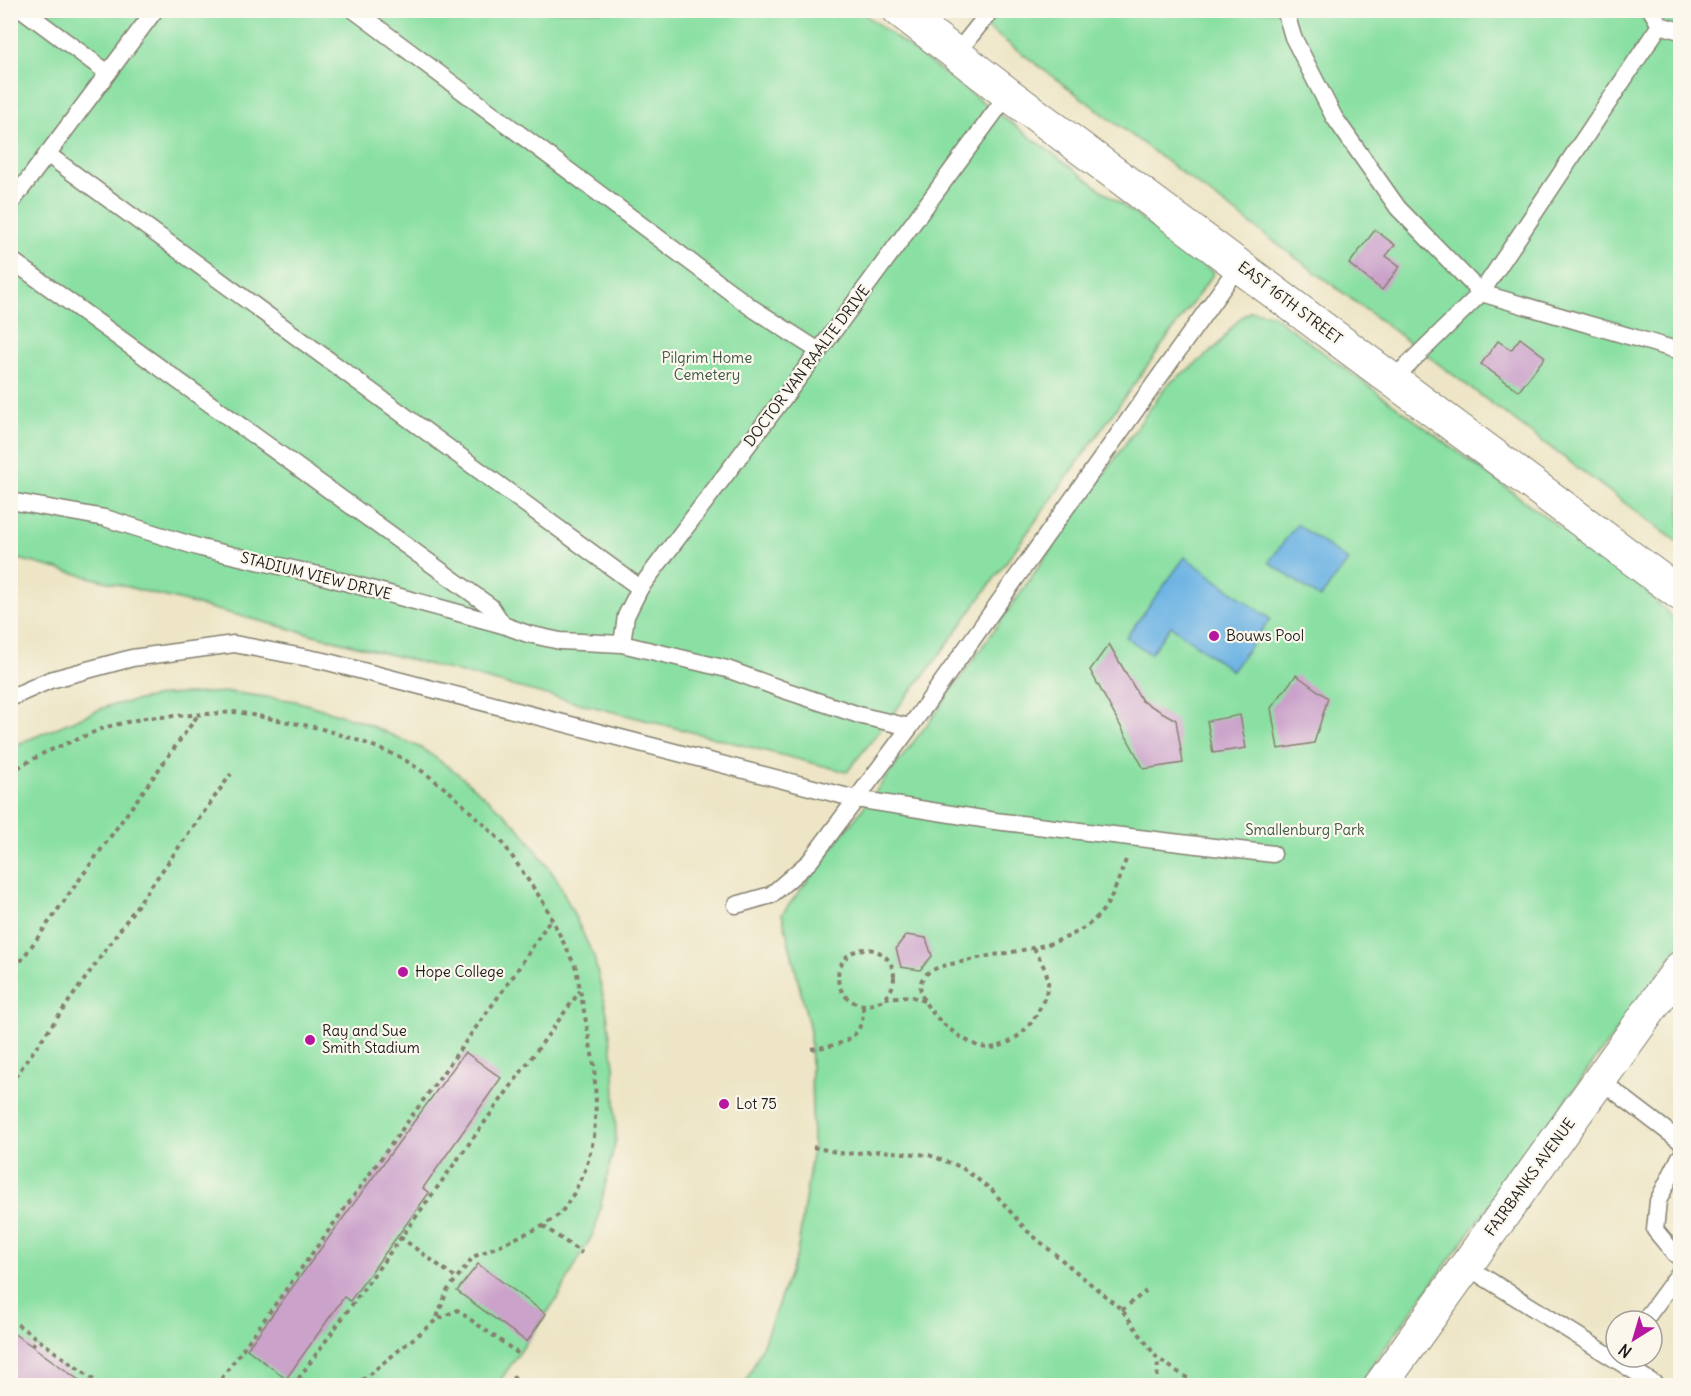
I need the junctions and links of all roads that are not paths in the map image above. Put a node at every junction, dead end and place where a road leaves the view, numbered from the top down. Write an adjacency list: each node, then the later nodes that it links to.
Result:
1 (23, 10): 10 (lane)
2 (155, 10): 10 (lane)
3 (354, 10): 17 (lane)
4 (899, 10): 9 (main road, EAST 16TH STREET)
5 (991, 10): 9 (lane)
6 (1285, 10): 16 (lane)
7 (1656, 18): 8 (lane); 16 (lane)
8 (1680, 31)
9 (956, 54): 11 (main road, EAST 16TH STREET)
10 (108, 73): 12 (lane)
11 (1008, 94): 15 (main road, EAST 16TH STREET); 17 (lane, DOCTOR VAN RAALTE DRIVE)
12 (47, 154): 13 (lane); 21 (lane)
13 (10, 204)
14 (10, 260): 23 (lane)
15 (1239, 265): 19 (main road, EAST 16TH STREET); 26 (lane)
16 (1481, 293): 18 (lane); 19 (lane)
17 (819, 351): 21 (lane, DOCTOR VAN RAALTE DRIVE)
18 (1680, 351)
19 (1392, 380): 22 (main road, EAST 16TH STREET)
20 (10, 501): 23 (lane, STADIUM VIEW DRIVE)
21 (640, 588): 24 (lane, DOCTOR VAN RAALTE DRIVE)
22 (1680, 594)
23 (503, 625): 24 (lane, STADIUM VIEW DRIVE)
24 (622, 644): 26 (lane, STADIUM VIEW DRIVE)
25 (10, 698): 27 (lane)
26 (910, 727): 27 (lane)
27 (856, 798): 28 (lane); 29 (lane)
28 (1273, 854)
29 (736, 905)
30 (1680, 968): 31 (main road, FAIRBANKS AVENUE)
31 (1600, 1080): 32 (lane); 35 (main road, FAIRBANKS AVENUE)
32 (1680, 1141)
33 (1680, 1157): 34 (lane)
34 (1680, 1258)
35 (1466, 1266): 38 (lane); 40 (main road, FAIRBANKS AVENUE)
36 (1680, 1272): 37 (lane)
37 (1653, 1309)
38 (1604, 1351)
39 (1632, 1369): 41 (lane)
40 (1380, 1386)
41 (1658, 1386)

